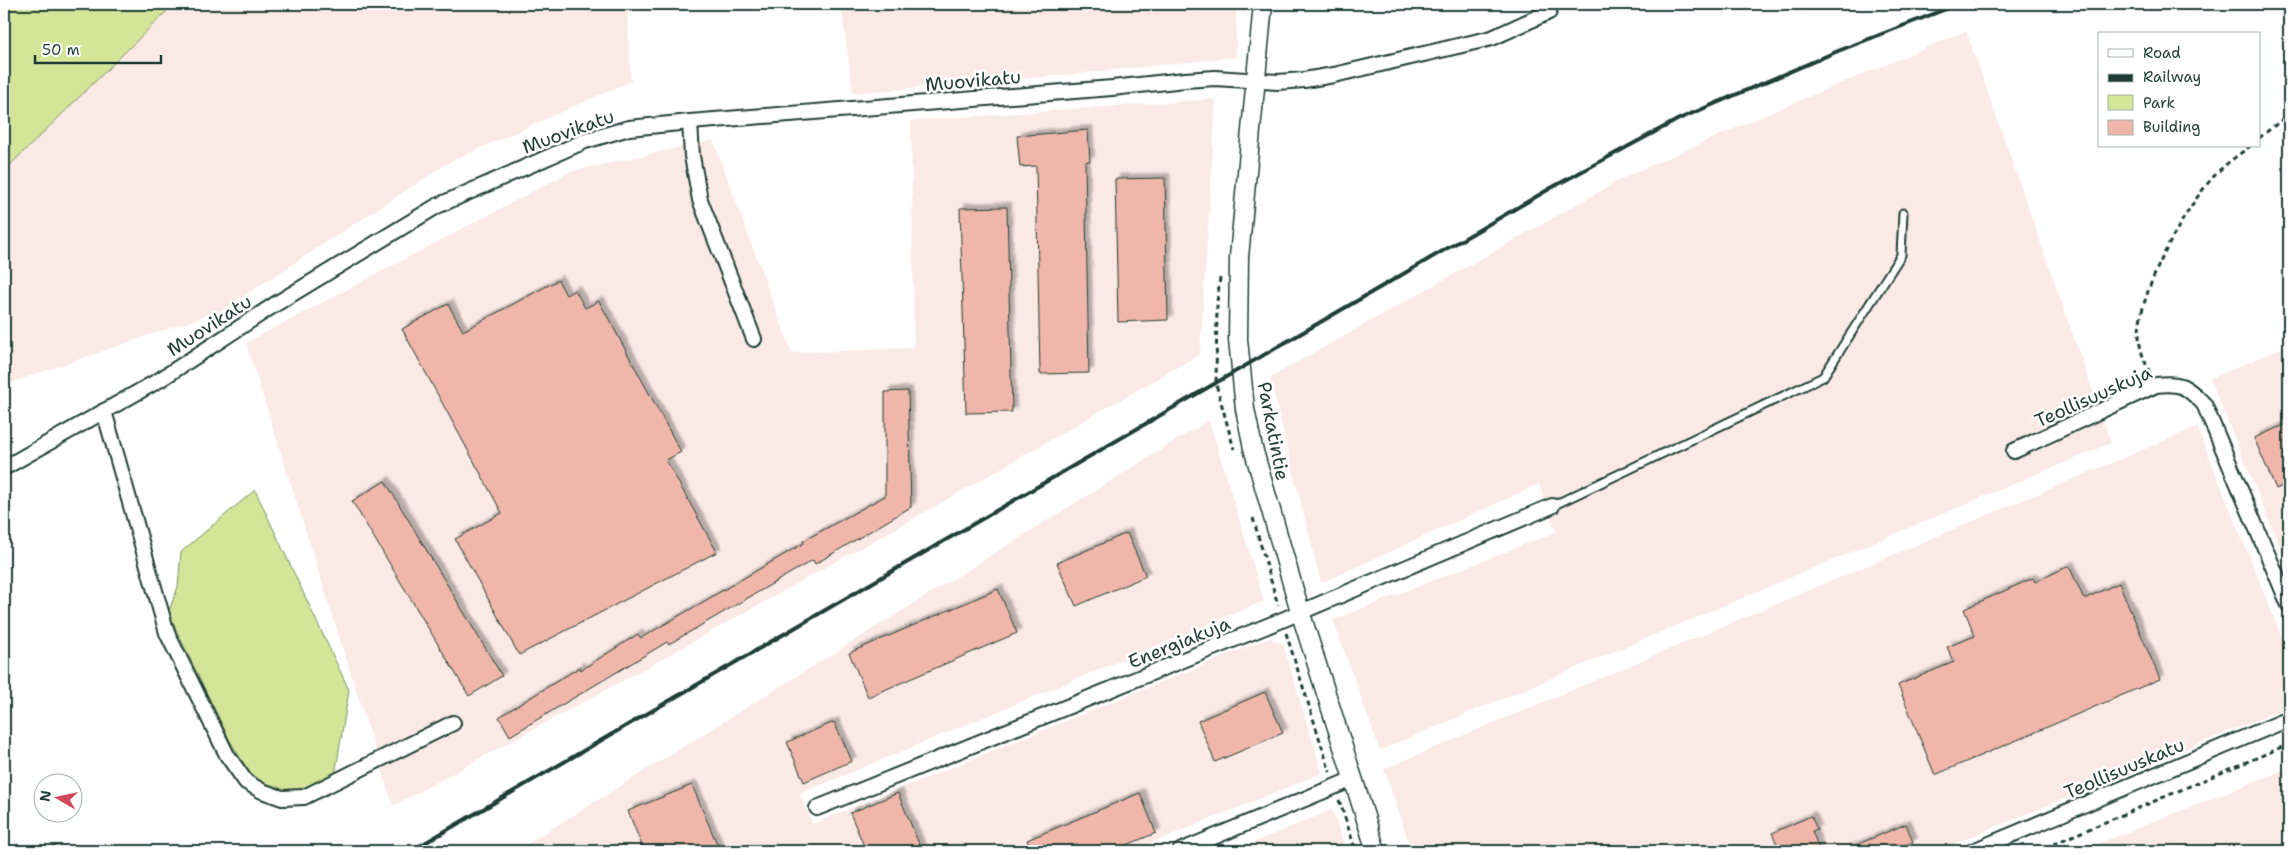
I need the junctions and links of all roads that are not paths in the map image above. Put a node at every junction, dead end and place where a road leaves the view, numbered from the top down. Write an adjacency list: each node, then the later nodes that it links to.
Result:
1 (1263, 4): 3 (street, Parkatintie)
2 (1549, 12): 3 (street, Muovikatu)
3 (1254, 81): 4 (street, Muovikatu); 12 (street, Parkatintie)
4 (690, 122): 6 (street); 7 (street, Muovikatu)
5 (1904, 213): 10 (lane)
6 (754, 339)
7 (104, 411): 9 (street, Muovikatu); 14 (street)
8 (2014, 451): 11 (street, Teollisuuskuja)
9 (4, 468)
10 (1552, 506): 12 (street, Energiakuja)
11 (2289, 605)
12 (1300, 611): 15 (street, Parkatintie); 16 (street, Energiakuja)
13 (2289, 719): 19 (street, Teollisuuskatu)
14 (453, 723)
15 (1353, 779): 17 (street); 18 (street, Parkatintie)
16 (817, 808)
17 (1180, 851)
18 (1376, 851)
19 (1973, 851)

